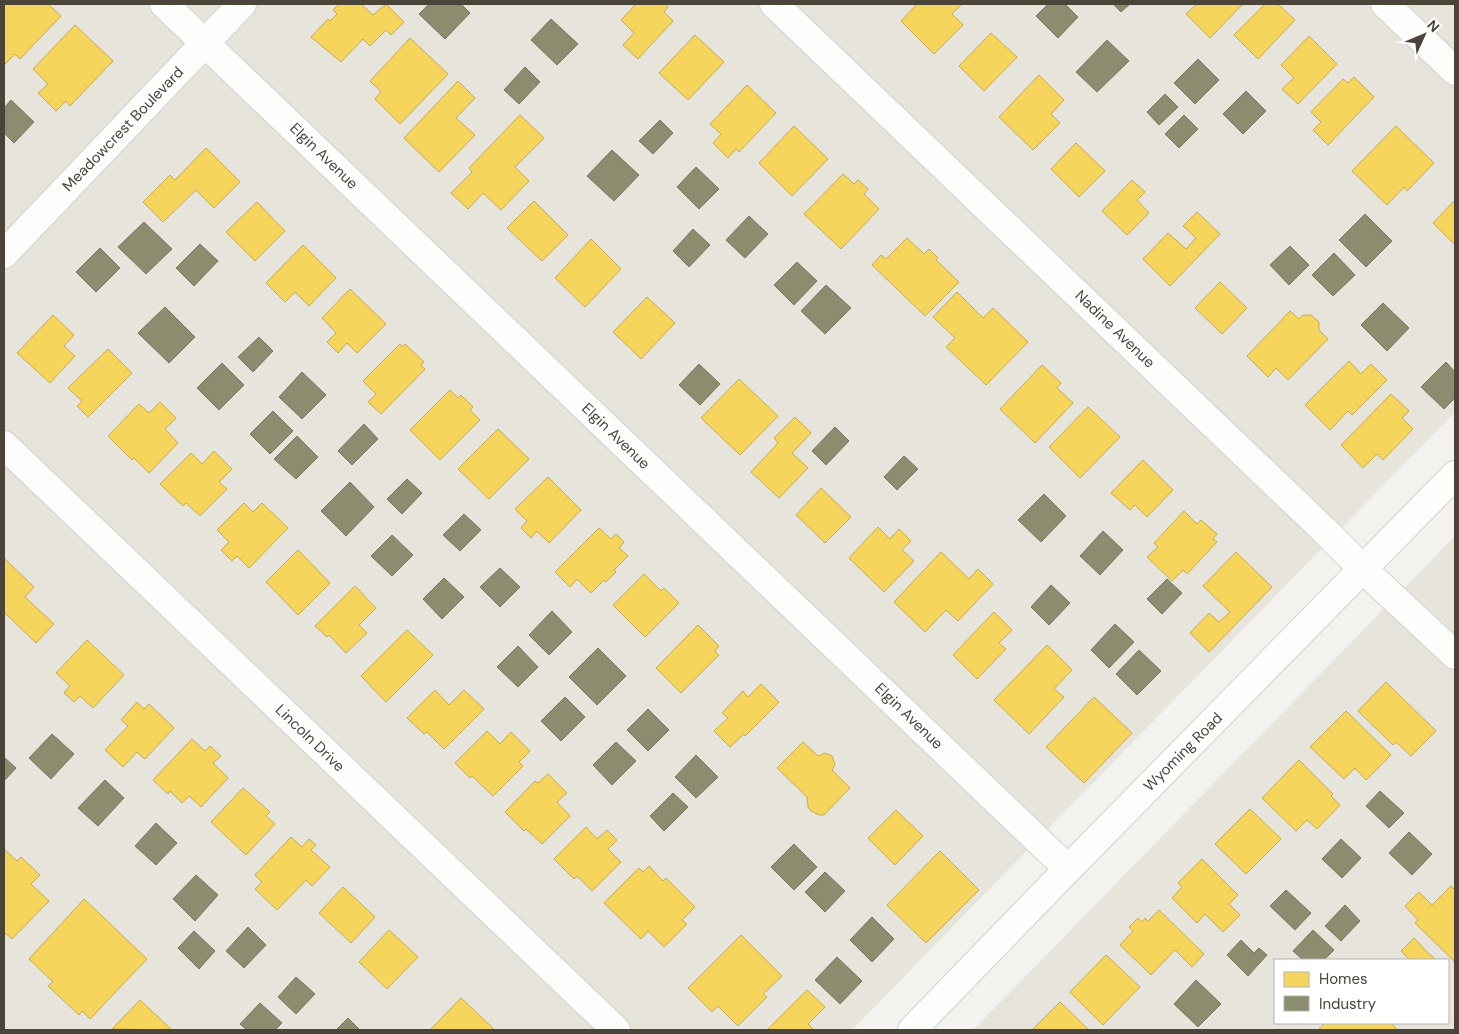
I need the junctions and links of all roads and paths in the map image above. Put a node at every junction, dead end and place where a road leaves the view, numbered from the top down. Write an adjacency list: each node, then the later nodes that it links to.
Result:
1 (164, 4): 5 (street, Elgin Avenue)
2 (242, 4): 5 (street, Meadowcrest Boulevard)
3 (774, 4): 10 (street, Nadine Avenue)
4 (1385, 4): 6 (street)
5 (205, 43): 7 (street, Meadowcrest Boulevard); 12 (street, Elgin Avenue)
6 (1455, 71)
7 (4, 254)
8 (4, 445): 13 (street, Lincoln Drive)
9 (1455, 476): 10 (street, Wyoming Road)
10 (1364, 570): 11 (street, Nadine Avenue); 12 (street, Wyoming Road)
11 (1455, 655)
12 (1068, 869): 14 (street, Wyoming Road)
13 (616, 1030)
14 (912, 1030)

